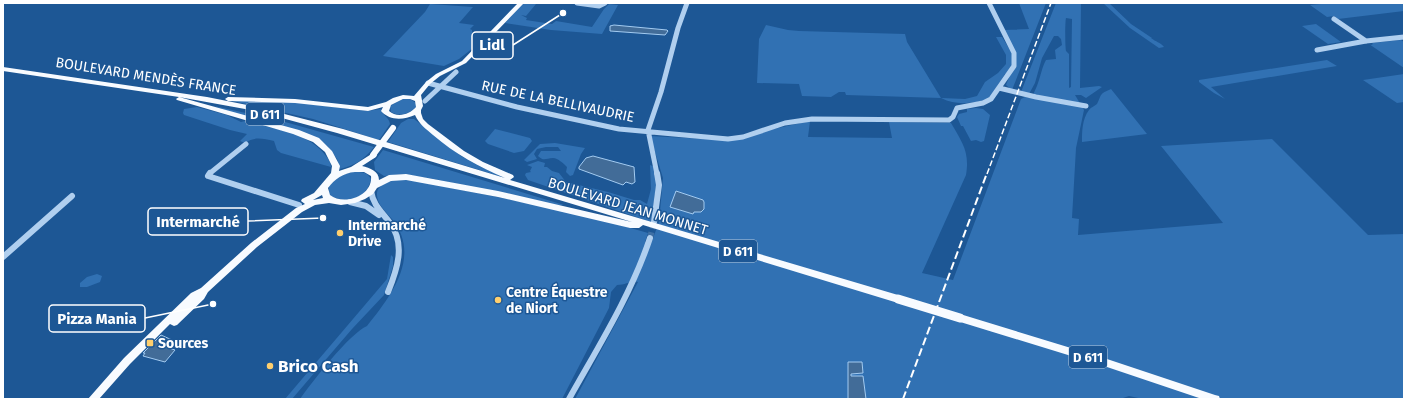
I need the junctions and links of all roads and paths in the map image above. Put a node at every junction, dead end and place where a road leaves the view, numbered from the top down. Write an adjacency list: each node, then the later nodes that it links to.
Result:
1 (518, 3): 13 (main road)
2 (521, 3): 13 (main road)
3 (577, 3): 4 (street)
4 (605, 3)
5 (687, 3): 27 (street)
6 (989, 3): 15 (street)
7 (1334, 19): 9 (street)
8 (1404, 37): 9 (street)
9 (1366, 41): 10 (street)
10 (1317, 50)
11 (3, 70): 16 (main road, BOULEVARD MENDÈS FRANCE / D 611); 17 (main road, BOULEVARD MENDÈS FRANCE / D 611)
12 (456, 72): 14 (street)
13 (425, 83): 14 (street, RUE DE LA BELLIVAUDRIE); 18 (main road); 19 (main road)
14 (440, 87): 20 (street); 27 (street, RUE DE LA BELLIVAUDRIE)
15 (999, 88): 22 (street); 27 (street, RUE DE LA BELLIVAUDRIE)
16 (153, 92): 28 (main road, BOULEVARD MENDÈS FRANCE / D 611); 33 (main road)
17 (172, 93): 21 (main road); 28 (main road, BOULEVARD MENDÈS FRANCE / D 611)
18 (403, 97): 19 (main road); 21 (main road)
19 (418, 100): 23 (main road)
20 (426, 100)
21 (388, 104): 24 (main road)
22 (1086, 106)
23 (418, 109): 25 (main road); 39 (main road)
24 (391, 116): 25 (main road); 26 (main road)
25 (406, 116): 26 (main road)
26 (393, 128): 30 (main road, bridge)
27 (648, 132): 42 (street)
28 (375, 143): 39 (main road, BOULEVARD JEAN MONNET / D 611); 43 (main road, BOULEVARD JEAN MONNET / D 611)
29 (246, 144): 40 (street)
30 (373, 155): 31 (main road); 32 (main road)
31 (351, 170): 32 (main road); 33 (main road)
32 (371, 172): 35 (main road)
33 (334, 177): 34 (main road)
34 (324, 188): 37 (main road); 40 (main road)
35 (373, 188): 38 (main road); 41 (street); 43 (main road)
36 (72, 196): 46 (street)
37 (330, 200): 38 (main road); 45 (main road)
38 (350, 202): 41 (street)
39 (578, 202): 48 (main road, BOULEVARD JEAN MONNET / D 611)
40 (299, 205): 45 (main road)
41 (384, 217): 47 (street)
42 (654, 222)
43 (639, 225): 48 (main road, BOULEVARD JEAN MONNET / D 611)
44 (650, 238): 53 (street)
45 (254, 245): 50 (main road)
46 (3, 257)
47 (388, 292)
48 (898, 301): 49 (main road, D 611)
49 (960, 320): 54 (main road, D 611); 55 (main road, D 611)
50 (119, 369): 51 (main road); 52 (main road)
51 (86, 399)
52 (93, 399)
53 (569, 399)
54 (1203, 399)
55 (1215, 399)

